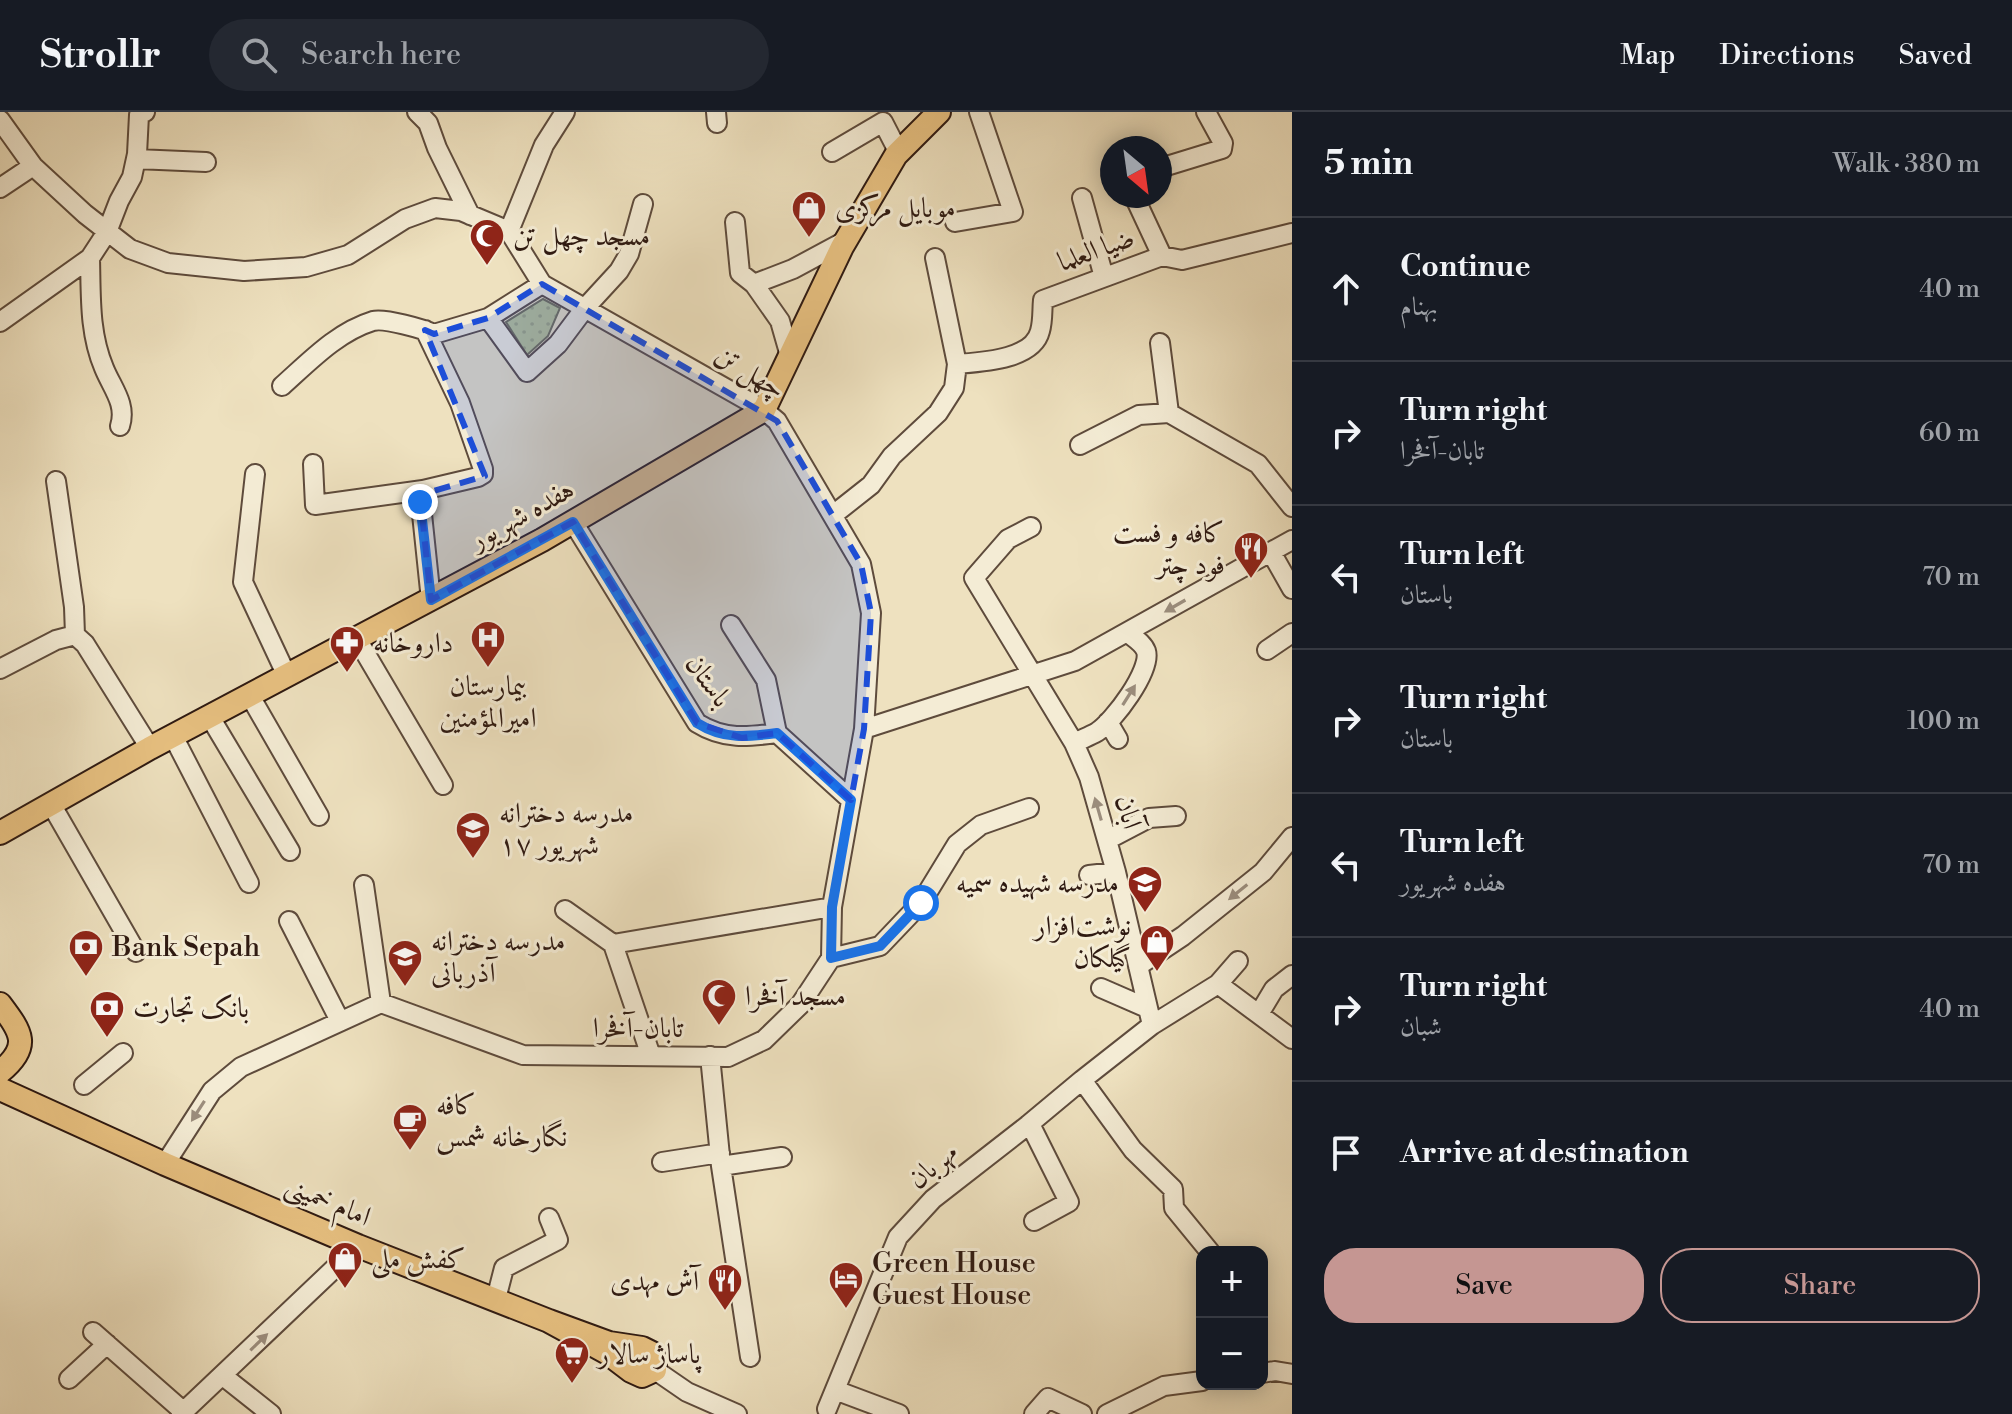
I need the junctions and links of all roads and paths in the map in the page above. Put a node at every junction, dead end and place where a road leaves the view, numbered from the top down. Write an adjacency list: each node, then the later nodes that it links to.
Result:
1 (145, 112): 10 (street)
2 (417, 112): 18 (street)
3 (565, 112): 21 (street)
4 (939, 112): 9 (main road)
5 (979, 112): 20 (street)
6 (1206, 112): 12 (street)
7 (0, 120): 13 (street)
8 (832, 152): 9 (street)
9 (899, 153): 24 (main road)
10 (136, 159): 11 (street); 22 (street)
11 (206, 162)
12 (1172, 164)
13 (33, 166): 14 (street); 22 (street)
14 (0, 188)
15 (1082, 198): 28 (street)
16 (643, 204): 31 (street)
17 (1140, 208): 25 (street)
18 (470, 215): 21 (street); 22 (street)
19 (735, 222): 30 (street)
20 (955, 222)
21 (509, 231): 29 (street, چهل تن)
22 (107, 232): 26 (street)
23 (1292, 233): 25 (street, ضیا العلما)
24 (847, 240): 30 (street); 36 (main road)
25 (1162, 256): 28 (street, ضیا العلما)
26 (90, 258): 33 (street); 41 (street)
27 (935, 258): 37 (street)
28 (1104, 277): 37 (street, ضیا العلما)
29 (542, 284): 31 (street, چهل تن); 32 (street)
30 (754, 284): 36 (street)
31 (585, 308): 32 (street); 39 (street, چهل تن)
32 (488, 318): 34 (street)
33 (0, 322)
34 (425, 330): 38 (street); 46 (street)
35 (1160, 343): 40 (street)
36 (790, 356): 39 (main road)
37 (957, 364): 48 (street)
38 (282, 386)
39 (764, 410): 48 (street, چهل تن); 49 (main road, هفده شهریور)
40 (1169, 413): 42 (street); 47 (street)
41 (120, 426)
42 (1080, 445)
43 (313, 464): 46 (street)
44 (255, 474): 63 (street)
45 (56, 481): 58 (street)
46 (423, 490): 54 (street)
47 (1292, 507)
48 (833, 515): 67 (street, چهل تن)
49 (573, 522): 54 (main road, هفده شهریور); 68 (street, باستان)
50 (1031, 527): 62 (street, آبان)
51 (1292, 540): 52 (street)
52 (1271, 552): 53 (street); 56 (street, one-way to 56)
53 (1292, 589)
54 (431, 600): 59 (main road, هفده شهریور)
55 (731, 625): 68 (street)
56 (1128, 633): 62 (street); 66 (street, one-way to 56)
57 (1292, 633): 60 (street)
58 (75, 635): 61 (street); 72 (street)
59 (357, 639): 63 (main road, هفده شهریور); 73 (street)
60 (1267, 650)
61 (0, 669)
62 (1031, 674): 67 (street); 71 (street, آبان)
63 (287, 676): 64 (main road, هفده شهریور)
64 (250, 696): 65 (main road, هفده شهریور); 77 (street)
65 (210, 717): 69 (main road, هفده شهریور); 82 (street)
66 (1108, 722): 70 (street); 71 (street)
67 (864, 729): 74 (street)
68 (777, 733): 74 (street)
69 (173, 736): 72 (main road, هفده شهریور); 85 (street)
70 (1118, 739)
71 (1074, 743): 81 (street, آبان, one-way to 71)
72 (150, 748): 75 (main road, هفده شهریور)
73 (443, 785)
74 (851, 800): 87 (street)
75 (51, 804): 79 (main road, هفده شهریور); 91 (street)
76 (1029, 808): 92 (street)
77 (319, 816)
78 (1176, 816): 81 (street)
79 (0, 833)
80 (1292, 837): 94 (street, one-way to 94)
81 (1107, 840): 83 (street, آبان)
82 (290, 851)
83 (1116, 872): 84 (street); 94 (street, آبان)
84 (1089, 875)
85 (249, 883)
86 (364, 885): 98 (street)
87 (832, 907): 90 (street); 92 (street)
88 (565, 910): 90 (street)
89 (289, 921): 102 (street)
90 (613, 944): 105 (street)
91 (136, 952)
92 (831, 958): 106 (street, تابان-آفخرا)
93 (1238, 961): 96 (street, مهربان)
94 (1138, 966): 101 (street, آبان)
95 (1292, 975): 100 (street)
96 (1218, 984): 100 (street); 101 (street, مهربان)
97 (1101, 988): 101 (street)
98 (381, 1003): 102 (street); 105 (street, تابان-آفخرا)
99 (0, 1004): 107 (main road)
100 (1259, 1014): 103 (street)
101 (1149, 1017): 108 (street, مهربان)
102 (340, 1021): 115 (street, one-way to 115)
103 (1292, 1039)
104 (123, 1053): 109 (street)
105 (651, 1056): 106 (street, تابان-آفخرا)
106 (710, 1056): 113 (street)
107 (0, 1072)
108 (1082, 1080): 111 (street, مهربان); 119 (street)
109 (84, 1085)
110 (0, 1089): 115 (main road, امام خمینی)
111 (1030, 1124): 117 (street); 129 (street, مهربان)
112 (782, 1157): 113 (street)
113 (721, 1160): 114 (street); 122 (street)
114 (662, 1162)
115 (165, 1164): 118 (main road, امام خمینی)
116 (549, 1218): 120 (street)
117 (1034, 1221)
118 (358, 1246): 120 (main road, امام خمینی); 126 (street, one-way to 118)
119 (1205, 1246)
120 (496, 1299): 121 (main road, امام خمینی)
121 (549, 1321): 123 (main road, امام خمینی); 123 (main road)
122 (750, 1357)
123 (655, 1370): 133 (street)
124 (1268, 1372): 125 (street)
125 (1292, 1374)
126 (223, 1376): 131 (street); 132 (street)
127 (69, 1379): 131 (street)
128 (1196, 1382): 137 (street)
129 (835, 1390): 130 (street, مهربان); 134 (street)
130 (827, 1409)
131 (182, 1413)
132 (271, 1414)
133 (737, 1414)
134 (899, 1414)
135 (1034, 1414): 136 (street)
136 (1082, 1414)
137 (1107, 1414)

